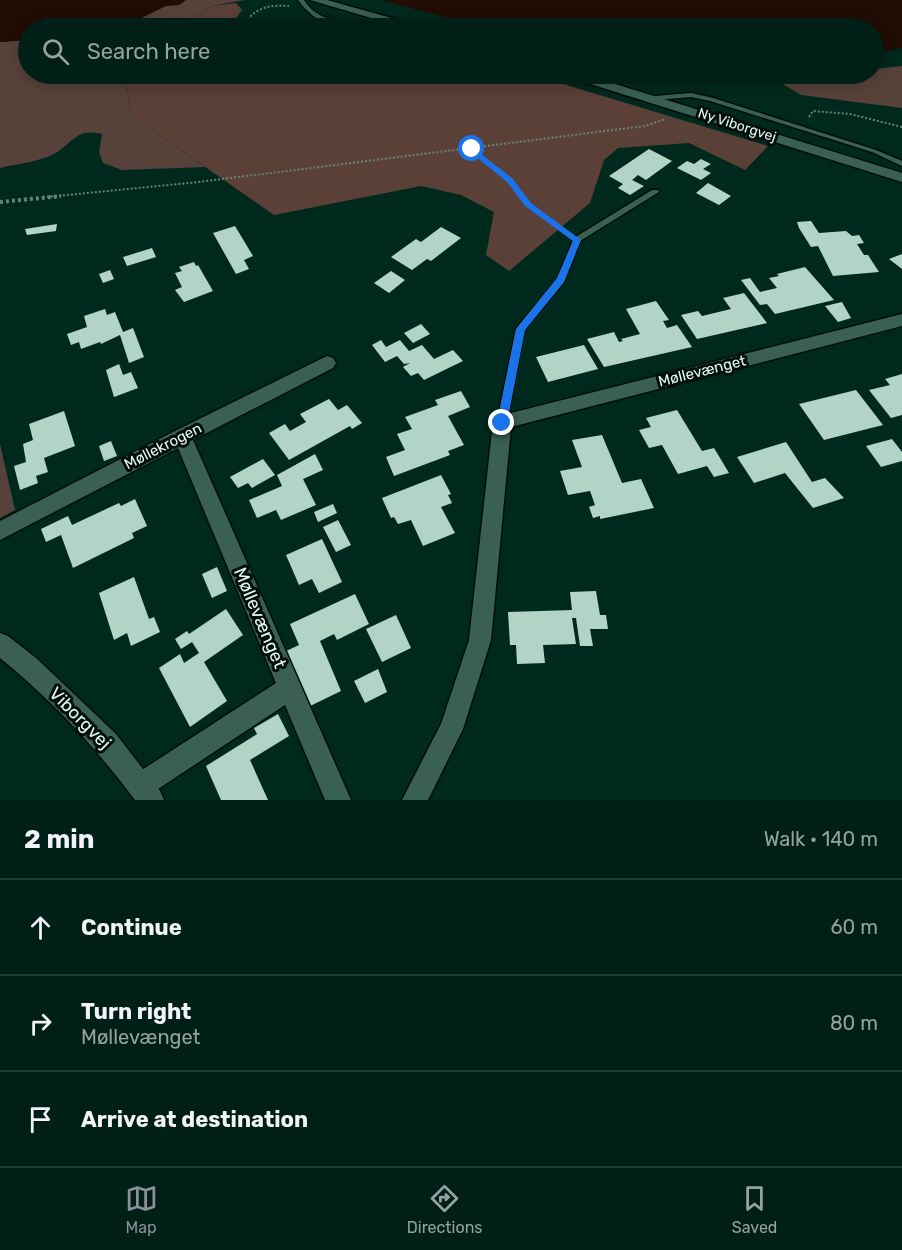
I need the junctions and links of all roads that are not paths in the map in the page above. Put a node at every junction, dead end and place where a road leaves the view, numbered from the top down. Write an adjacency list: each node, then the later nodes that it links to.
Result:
1 (301, 0): 2 (lane)
2 (310, 3): 3 (lane); 4 (street)
3 (320, 18)
4 (374, 18)
5 (607, 84): 6 (street, Ny Viborgvej)
6 (655, 98): 7 (lane); 8 (street, Ny Viborgvej)
7 (902, 164)
8 (902, 178)
9 (655, 192): 12 (lane)
10 (902, 320): 12 (street, Møllevænget)
11 (327, 363): 13 (street, Møllekrogen)
12 (502, 423): 19 (street)
13 (182, 436): 14 (street, Møllekrogen); 16 (street, Møllevænget)
14 (0, 531)
15 (0, 644): 17 (street, Viborgvej)
16 (290, 688): 17 (street); 18 (street, Møllevænget)
17 (145, 793)
18 (338, 800)
19 (415, 800)

